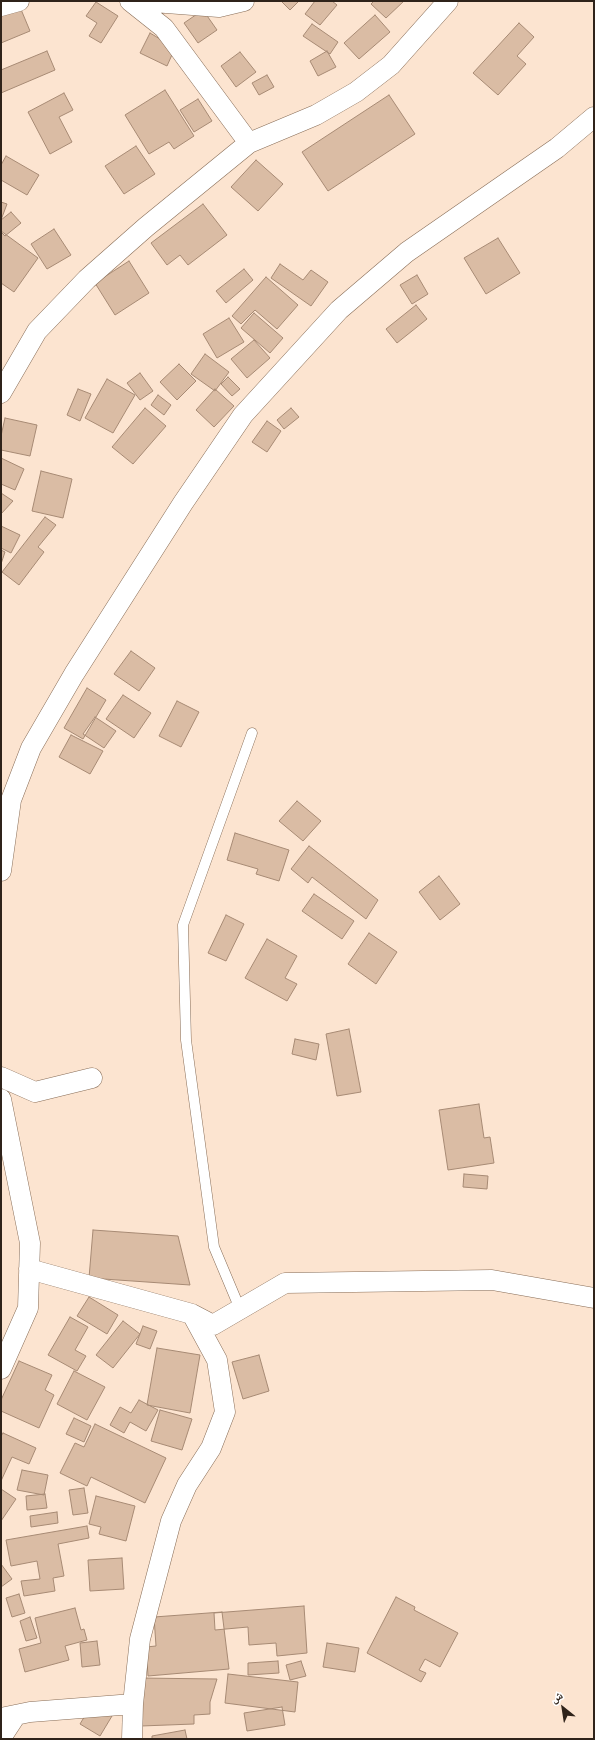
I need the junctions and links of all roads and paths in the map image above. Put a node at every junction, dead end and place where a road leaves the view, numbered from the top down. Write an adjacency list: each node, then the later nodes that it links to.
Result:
1 (19, 1): 6 (street)
2 (130, 1): 8 (street)
3 (140, 1): 4 (street)
4 (244, 1)
5 (448, 1): 8 (street)
6 (1, 6)
7 (594, 117): 11 (street)
8 (249, 143): 9 (street)
9 (1, 393)
10 (252, 733): 17 (lane)
11 (1, 871)
12 (1, 1077): 13 (street)
13 (92, 1078)
14 (1, 1099): 15 (street)
15 (29, 1269): 18 (street); 19 (street)
16 (594, 1298): 17 (street)
17 (240, 1309): 18 (street)
18 (192, 1314): 21 (street)
19 (7, 1341): 20 (street)
20 (1, 1369)
21 (133, 1704): 22 (street); 24 (street)
22 (9, 1717): 23 (street)
23 (1, 1738)
24 (132, 1739)

